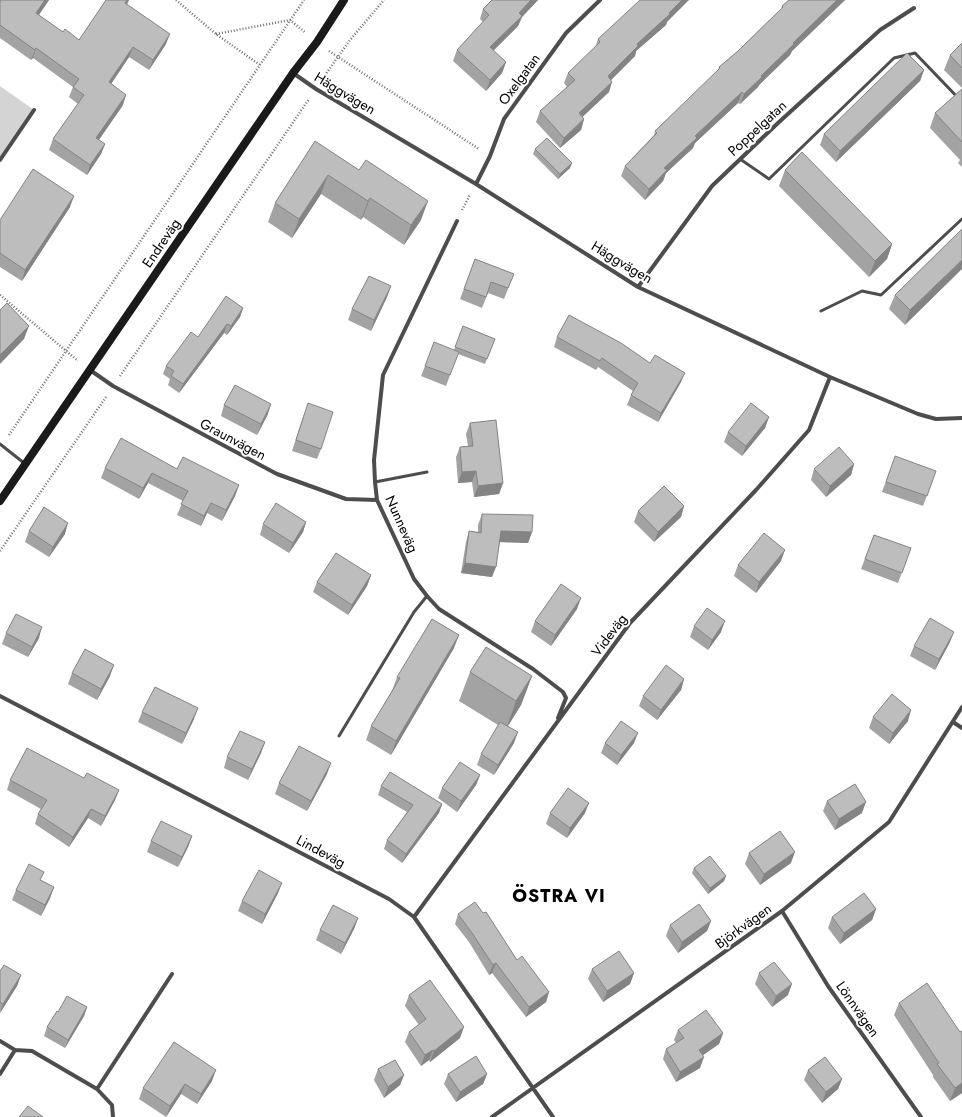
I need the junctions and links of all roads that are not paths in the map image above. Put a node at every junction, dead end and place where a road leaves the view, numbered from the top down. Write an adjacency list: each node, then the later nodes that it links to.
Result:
1 (344, 0): 4 (main road, Endreväg)
2 (600, 0): 9 (street, Oxelgatan)
3 (914, 8): 7 (street, Poppelgatan)
4 (293, 73): 9 (street, Häggvägen); 14 (main road, Endreväg)
5 (962, 102): 7 (lane)
6 (34, 110): 8 (street)
7 (740, 159): 12 (street, Poppelgatan)
8 (0, 160)
9 (476, 184): 12 (street, Häggvägen)
10 (962, 219): 13 (lane)
11 (457, 221): 20 (street, Nunneväg)
12 (638, 287): 15 (street, Häggvägen)
13 (821, 311)
14 (90, 370): 18 (main road, Endreväg); 21 (street, Graunvägen)
15 (830, 377): 16 (street, Häggvägen); 27 (street, Videväg)
16 (962, 418)
17 (1, 445): 18 (lane)
18 (26, 464): 22 (main road, Endreväg)
19 (427, 472): 20 (lane)
20 (375, 482): 21 (street, Nunneväg)
21 (377, 500): 23 (street, Nunneväg)
22 (0, 502)
23 (427, 596): 27 (street, Nunneväg); 29 (lane)
24 (0, 696): 31 (street, Lindeväg)
25 (962, 706): 26 (street, Björkvägen)
26 (953, 722): 28 (street); 30 (street, Björkvägen)
27 (554, 726): 31 (street, Videväg)
28 (962, 728)
29 (340, 736)
30 (782, 911): 36 (street, Björkvägen); 41 (street, Lönnvägen)
31 (414, 917): 36 (street, Lindeväg)
32 (172, 974): 37 (street)
33 (0, 1041): 34 (street)
34 (16, 1050): 35 (street); 37 (street)
35 (0, 1074)
36 (533, 1088): 39 (street, Björkvägen); 40 (street, Lindeväg)
37 (97, 1089): 38 (street)
38 (113, 1117)
39 (492, 1117)
40 (553, 1117)
41 (921, 1117)

